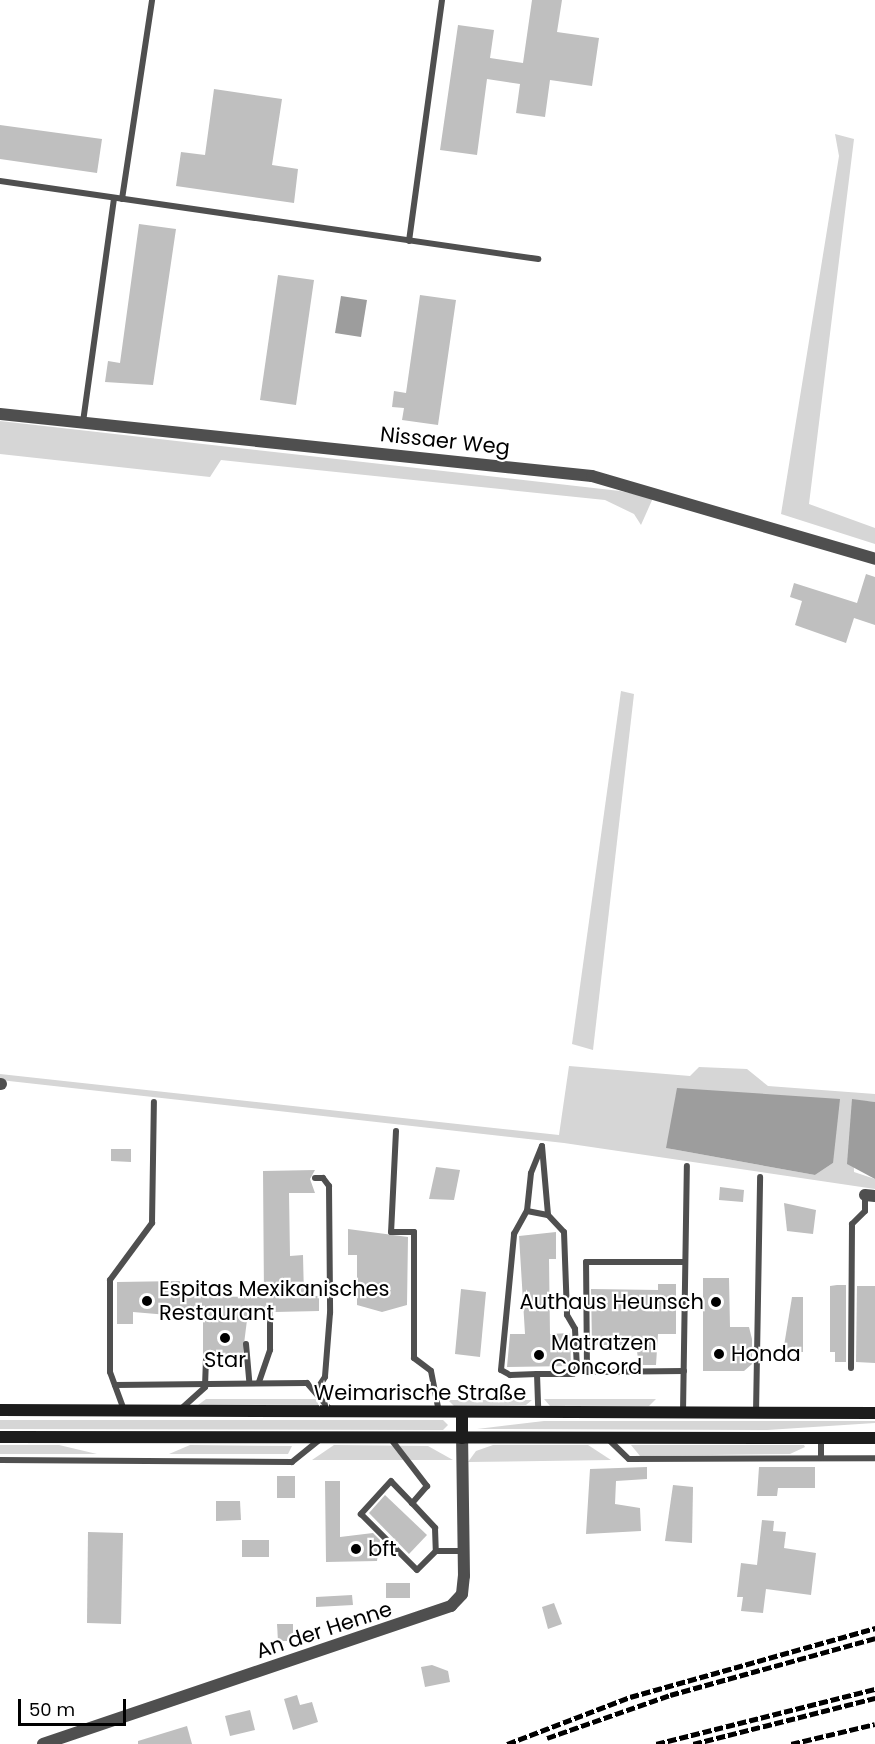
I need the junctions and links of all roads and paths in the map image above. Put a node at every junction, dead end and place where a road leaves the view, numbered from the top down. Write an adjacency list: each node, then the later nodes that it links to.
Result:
1 (152, 0): 5 (lane)
2 (442, 0): 6 (lane)
3 (0, 181): 4 (lane)
4 (114, 198): 5 (lane); 9 (lane)
5 (122, 199): 6 (lane)
6 (409, 241): 7 (lane)
7 (538, 259)
8 (0, 414): 9 (street, Nissaer Weg)
9 (83, 422): 10 (street, Nissaer Weg)
10 (875, 558)
11 (154, 1102): 28 (lane)
12 (396, 1131): 35 (lane)
13 (687, 1166): 19 (lane)
14 (760, 1177): 39 (lane)
15 (315, 1178): 30 (lane)
16 (870, 1195): 23 (lane)
17 (527, 1211): 18 (lane); 18 (lane); 25 (lane)
18 (548, 1215): 25 (lane)
19 (685, 1262): 24 (lane); 24 (lane)
20 (270, 1312): 27 (lane)
21 (246, 1344): 26 (lane)
22 (206, 1360): 29 (lane)
23 (850, 1368)
24 (684, 1371): 38 (lane)
25 (537, 1374): 37 (lane)
26 (249, 1382): 27 (lane); 29 (lane)
27 (259, 1382): 30 (lane)
28 (115, 1385): 29 (lane); 32 (lane)
29 (205, 1387): 33 (lane)
30 (316, 1391): 34 (lane)
31 (0, 1410): 32 (main road, Weimarische Straße)
32 (124, 1410): 33 (main road, Weimarische Straße)
33 (179, 1411): 34 (main road, Weimarische Straße)
34 (333, 1412): 35 (main road, Weimarische Straße)
35 (439, 1412): 36 (main road, Weimarische Straße)
36 (462, 1412): 37 (main road, Weimarische Straße); 43 (main road)
37 (538, 1412): 38 (main road, Weimarische Straße)
38 (684, 1412): 39 (main road, Weimarische Straße)
39 (756, 1413): 40 (main road, Weimarische Straße)
40 (875, 1413)
41 (0, 1437): 46 (main road)
42 (390, 1438): 43 (main road); 46 (main road); 51 (lane)
43 (462, 1438): 44 (main road); 53 (street, An der Henne)
44 (607, 1438): 47 (main road); 48 (lane)
45 (875, 1438): 47 (main road)
46 (320, 1439): 50 (lane)
47 (821, 1439): 48 (lane)
48 (820, 1458): 49 (lane)
49 (875, 1458)
50 (0, 1460)
51 (412, 1503): 52 (lane); 52 (lane)
52 (435, 1551): 53 (lane)
53 (464, 1551): 54 (street, An der Henne)
54 (43, 1744)

